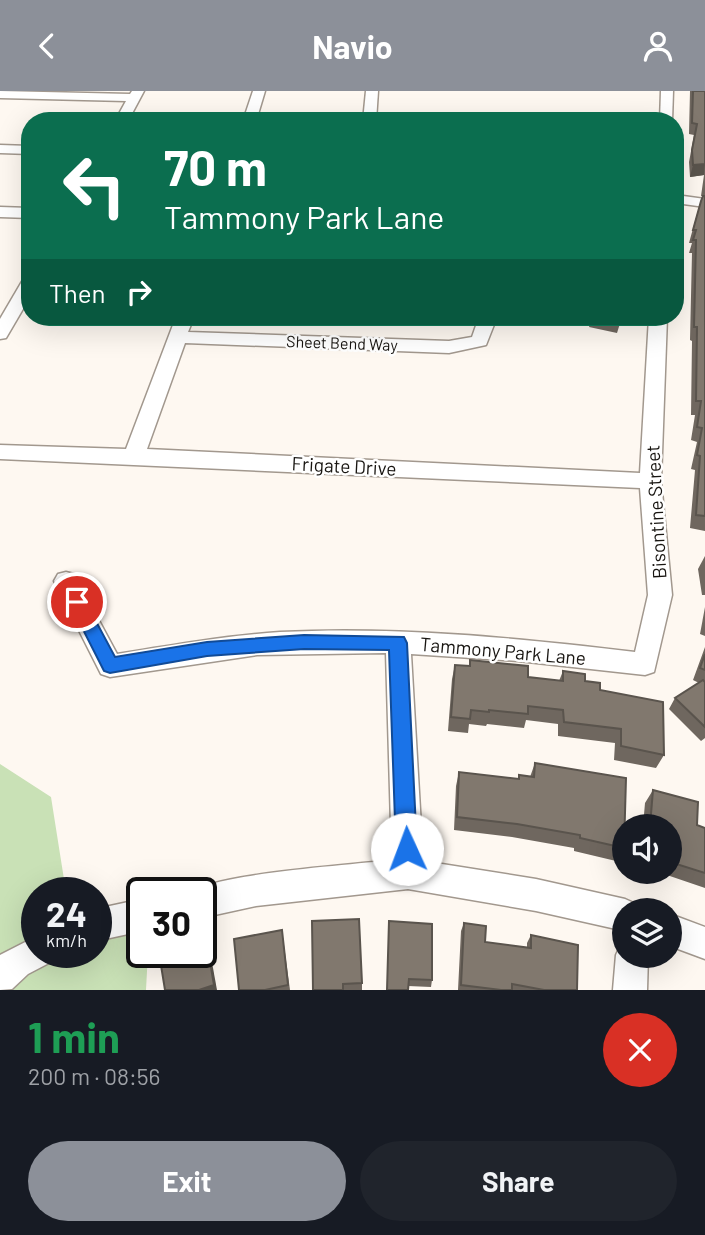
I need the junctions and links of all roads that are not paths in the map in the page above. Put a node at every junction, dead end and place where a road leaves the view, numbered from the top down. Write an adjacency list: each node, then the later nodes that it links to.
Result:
1 (259, 91): 7 (street)
2 (372, 91): 8 (street)
3 (664, 92): 9 (street)
4 (0, 94): 5 (street)
5 (136, 95): 6 (street)
6 (126, 112)
7 (252, 112)
8 (370, 112)
9 (665, 112)
10 (0, 149): 11 (street)
11 (21, 150)
12 (684, 200): 13 (street)
13 (705, 203)
14 (0, 212): 15 (street)
15 (21, 213)
16 (21, 298): 20 (street)
17 (182, 326): 21 (street)
18 (485, 326): 21 (street, Sheet Bend Way)
19 (658, 326): 24 (street, Bisontine Street)
20 (0, 334)
21 (178, 337): 23 (street)
22 (0, 452): 23 (street, Frigate Drive)
23 (134, 456): 24 (street, Frigate Drive)
24 (650, 481): 27 (street, Bisontine Street)
25 (66, 580): 26 (street, Tammony Park Lane)
26 (398, 643): 27 (street, Tammony Park Lane); 28 (street)
27 (645, 664)
28 (408, 874): 29 (street); 30 (street)
29 (217, 899)
30 (612, 912)
31 (682, 934): 32 (street)
32 (705, 943)
33 (631, 968): 34 (street)
34 (630, 990)

